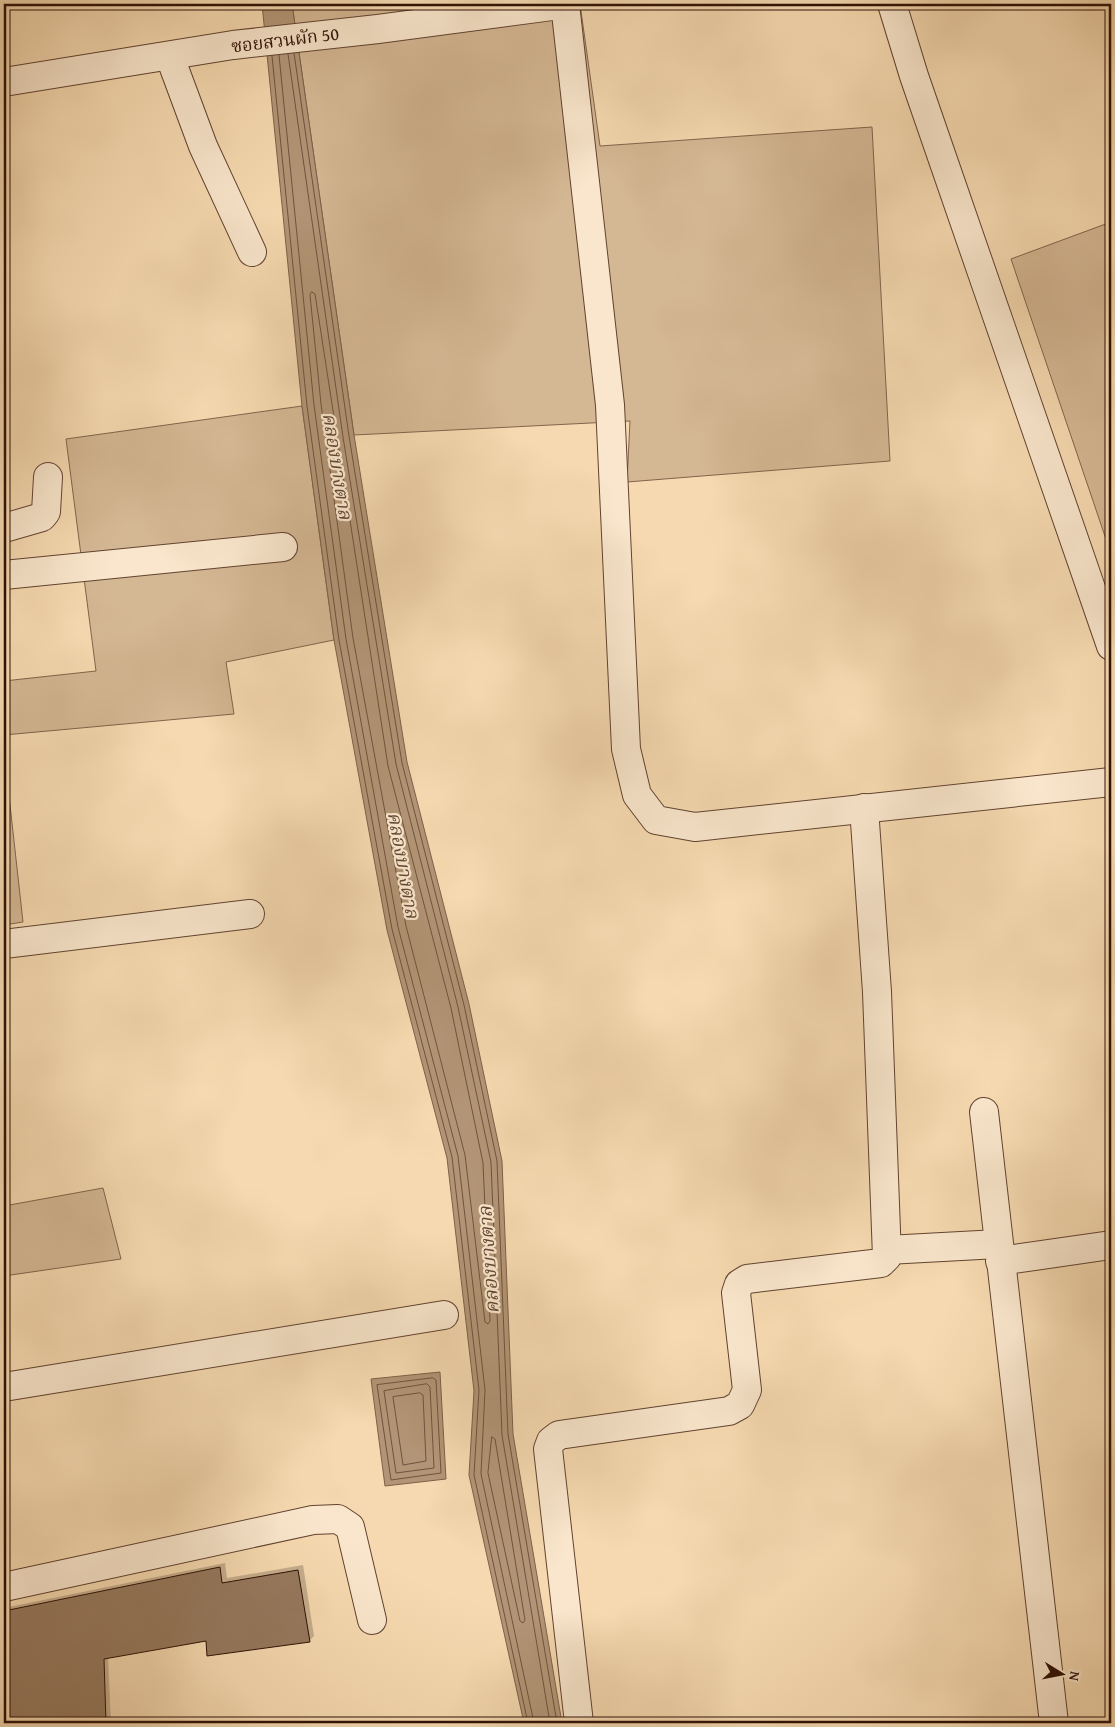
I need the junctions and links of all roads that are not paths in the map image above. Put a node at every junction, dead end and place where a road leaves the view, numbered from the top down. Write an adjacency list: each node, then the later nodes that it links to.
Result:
1 (566, 4): 3 (street, ซอยสวนผัก 50); 12 (street)
2 (892, 4): 10 (street)
3 (170, 56): 4 (street, ซอยสวนผัก 50); 5 (street)
4 (4, 82)
5 (252, 252)
6 (48, 477): 7 (street)
7 (4, 528)
8 (283, 547): 9 (street)
9 (4, 574)
10 (1111, 646)
11 (1111, 782): 12 (street)
12 (864, 808): 17 (street)
13 (250, 914): 14 (street)
14 (4, 944)
15 (984, 1112): 18 (street)
16 (1111, 1245): 18 (street)
17 (887, 1250): 18 (street); 23 (street)
18 (999, 1253): 24 (street)
19 (444, 1315): 20 (street)
20 (4, 1387)
21 (4, 1587): 22 (street)
22 (372, 1620)
23 (579, 1723)
24 (1054, 1723)

